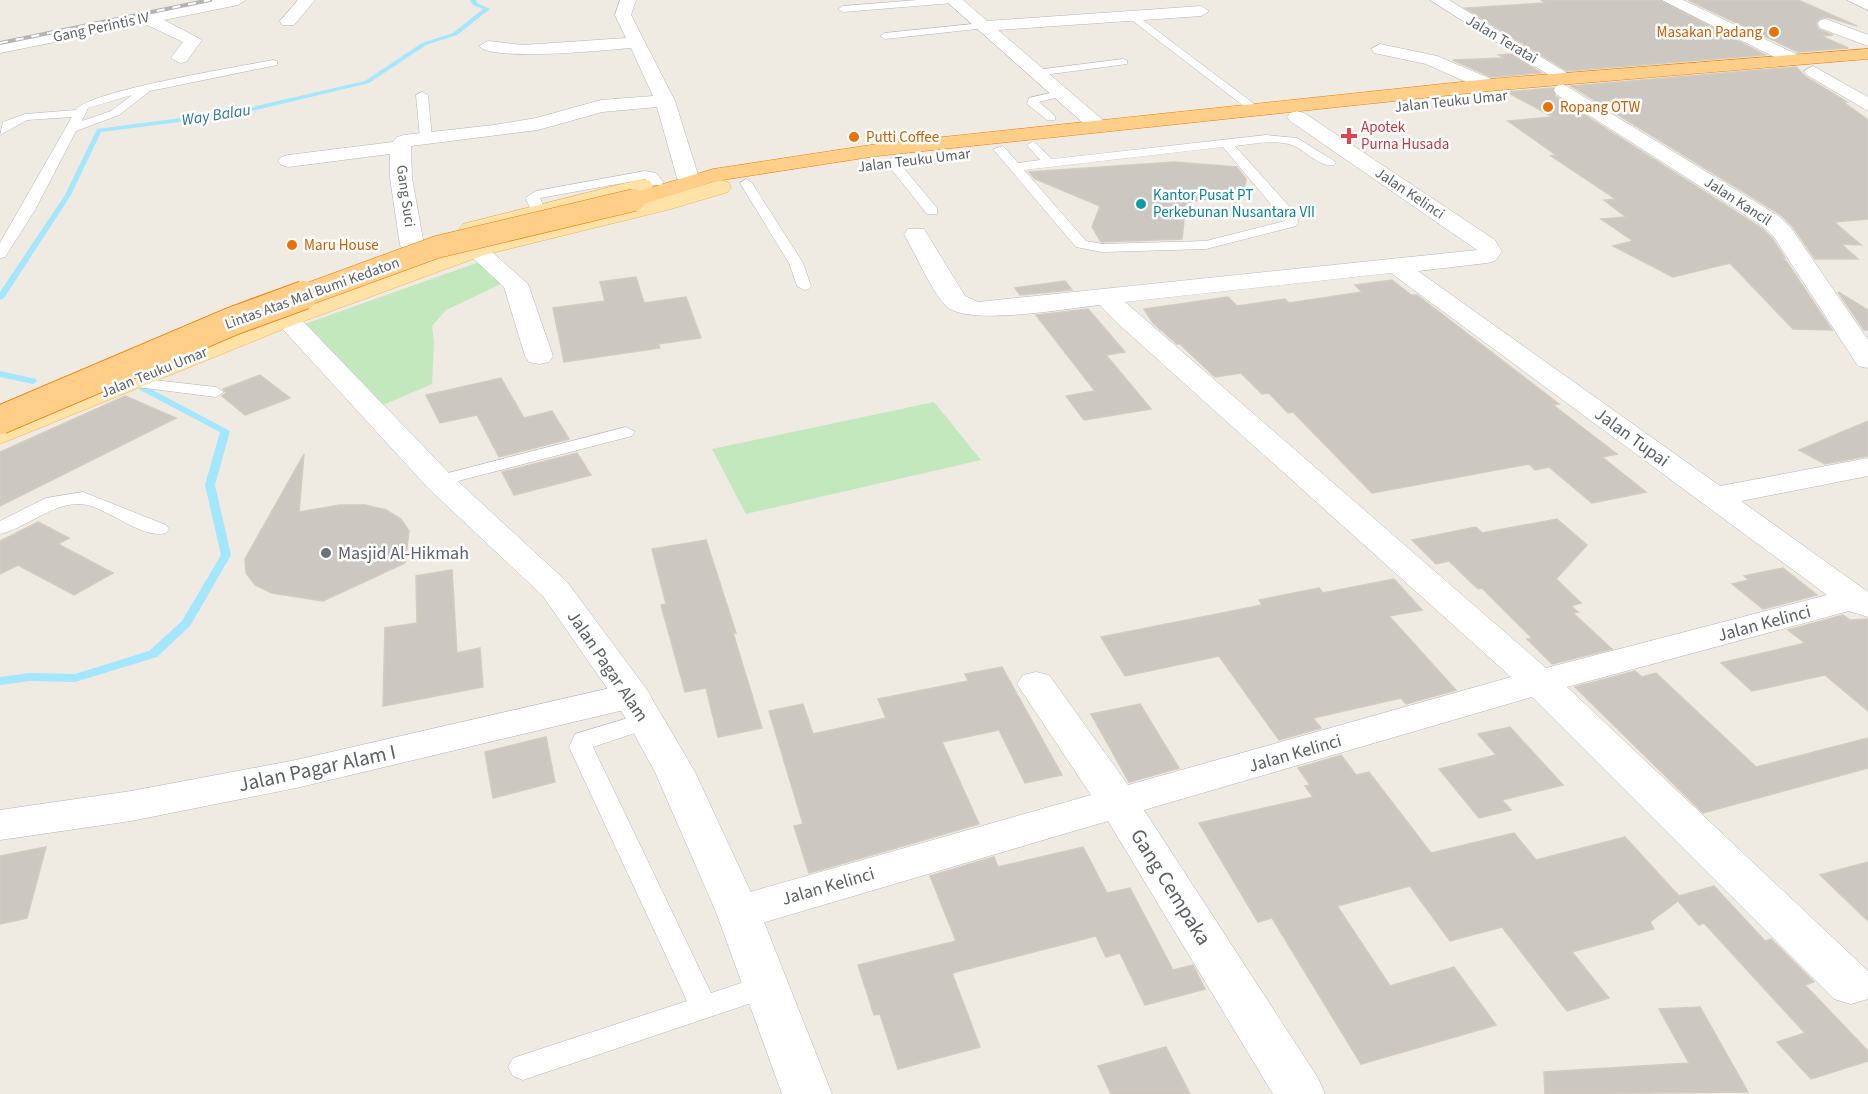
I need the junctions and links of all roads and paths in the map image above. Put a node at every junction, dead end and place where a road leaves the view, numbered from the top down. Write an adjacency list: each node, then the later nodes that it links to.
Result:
1 (188, 0): 14 (street)
2 (238, 0): 14 (street, Gang Perintis IV)
3 (308, 0): 17 (street)
4 (627, 0): 23 (street)
5 (953, 0): 12 (lane); 19 (street)
6 (1082, 0): 16 (street)
7 (1468, 0): 10 (street)
8 (1670, 0): 28 (street)
9 (1856, 0): 11 (street)
10 (1439, 1): 34 (street, Jalan Teratai)
11 (1868, 5)
12 (843, 9)
13 (1201, 11): 15 (street)
14 (134, 12): 21 (street, Gang Perintis IV); 27 (street)
15 (1132, 16): 16 (street); 41 (lane)
16 (1101, 17): 19 (street)
17 (288, 21)
18 (1826, 24): 22 (street)
19 (983, 26): 20 (lane); 33 (street)
20 (885, 36)
21 (3, 38)
22 (1868, 41)
23 (636, 43): 24 (street); 39 (street)
24 (488, 46)
25 (1380, 49): 35 (street)
26 (1868, 54): 28 (highway, Jalan Teuku Umar)
27 (180, 58)
28 (1794, 60): 34 (highway, Jalan Teuku Umar)
29 (1123, 62): 33 (lane)
30 (273, 63): 36 (lane)
31 (1868, 66): 32 (highway, Jalan Teuku Umar)
32 (1814, 70): 34 (highway, Jalan Teuku Umar); 40 (street)
33 (1036, 73): 37 (street)
34 (1564, 84): 35 (highway, Jalan Teuku Umar); 43 (highway, Jalan Teuku Umar); 74 (street, Jalan Kancil)
35 (1489, 85): 41 (highway, Jalan Teuku Umar)
36 (149, 88): 42 (lane); 46 (lane)
37 (1062, 93): 44 (lane); 45 (street)
38 (423, 95): 48 (lane)
39 (665, 101): 48 (street); 62 (street)
40 (1868, 105)
41 (1253, 108): 45 (highway, Jalan Teuku Umar)
42 (78, 113): 46 (lane); 47 (lane)
43 (1297, 117): 49 (highway, Jalan Teuku Umar); 68 (street, Jalan Kelinci)
44 (1051, 118)
45 (1097, 125): 60 (highway, Jalan Teuku Umar)
46 (70, 129): 67 (lane)
47 (0, 131)
48 (426, 138): 51 (street)
49 (1033, 145): 52 (highway, Jalan Teuku Umar); 58 (lane)
50 (1227, 145): 53 (lane); 54 (lane); 57 (lane)
51 (400, 147): 55 (street); 65 (street, Gang Suci)
52 (999, 149): 56 (highway, Jalan Teuku Umar); 59 (lane)
53 (1239, 156): 54 (lane); 59 (lane)
54 (1110, 158): 58 (lane)
55 (288, 161)
56 (892, 162): 61 (highway, Jalan Teuku Umar); 63 (lane)
57 (1330, 162)
58 (1050, 164): 59 (lane)
59 (1015, 167)
60 (716, 181): 61 (highway, Jalan Teuku Umar); 62 (main road, Jalan Teuku Umar); 66 (main road, Jalan Teuku Umar)
61 (746, 183): 69 (lane)
62 (688, 184): 65 (main road, Jalan Teuku Umar); 78 (highway, Lintas Atas Mal Bumi Kedaton, bridge)
63 (932, 211)
64 (915, 234): 70 (street)
65 (412, 245): 72 (main road, Jalan Teuku Umar)
66 (476, 250): 71 (main road, Jalan Teuku Umar); 73 (street)
67 (0, 254)
68 (1396, 266): 70 (street); 83 (street, Jalan Tupai)
69 (804, 285)
70 (1106, 296): 87 (street)
71 (287, 319): 75 (main road, Jalan Teuku Umar); 82 (street, Jalan Pagar Alam)
72 (121, 355): 75 (main road); 77 (main road, Jalan Teuku Umar)
73 (539, 356)
74 (1868, 360)
75 (160, 381): 76 (lane); 80 (main road, Jalan Teuku Umar)
76 (216, 392)
77 (0, 405)
78 (0, 420)
79 (626, 432): 82 (lane)
80 (0, 435)
81 (1868, 467): 83 (street)
82 (439, 481): 89 (street, Jalan Pagar Alam)
83 (1714, 497): 86 (street, Jalan Tupai)
84 (0, 528): 85 (lane)
85 (159, 529)
86 (1861, 604): 87 (street, Jalan Kelinci)
87 (1539, 682): 90 (street, Jalan Kelinci); 93 (street)
88 (1036, 684): 90 (street, Gang Cempaka)
89 (638, 709): 91 (street, Jalan Pagar Alam I); 92 (street, Jalan Pagar Alam); 95 (lane)
90 (1119, 804): 92 (street, Jalan Kelinci); 98 (street, Gang Cempaka)
91 (0, 825)
92 (738, 912): 94 (street, Jalan Pagar Alam)
93 (1851, 985)
94 (765, 987): 95 (lane); 97 (street, Jalan Pagar Alam)
95 (704, 1007): 96 (lane)
96 (523, 1067)
97 (807, 1094)
98 (1300, 1094)

